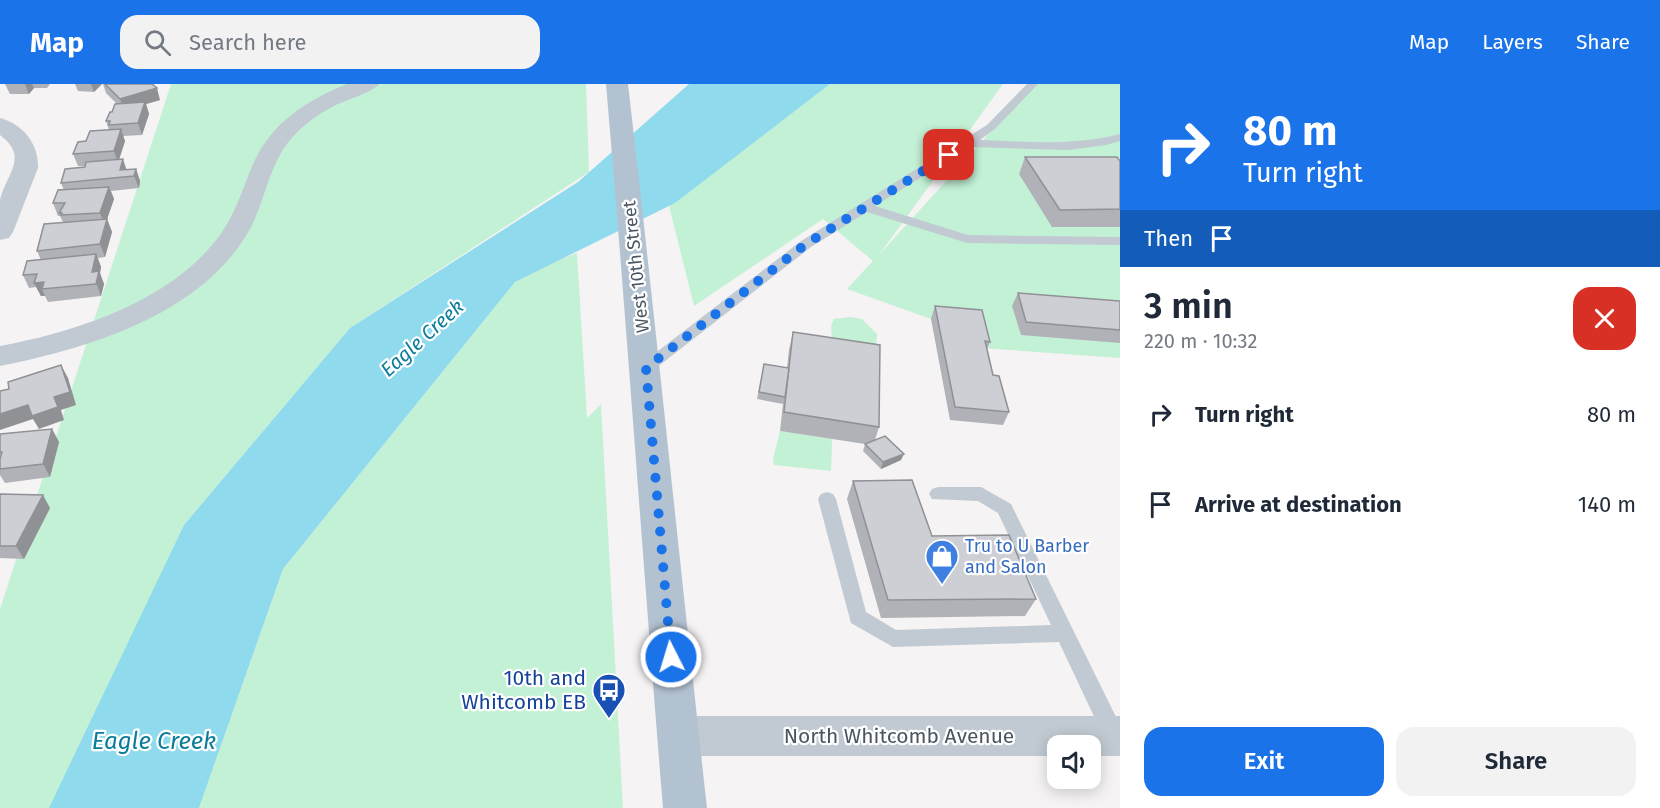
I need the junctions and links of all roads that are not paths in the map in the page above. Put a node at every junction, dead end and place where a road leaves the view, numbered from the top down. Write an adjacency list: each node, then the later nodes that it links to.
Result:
1 (368, 84): 10 (street)
2 (617, 84): 11 (main road, West 10th Street)
3 (1033, 84): 6 (lane)
4 (0, 125): 8 (street)
5 (1120, 137): 6 (lane)
6 (968, 143): 7 (lane)
7 (865, 207): 9 (lane); 11 (lane)
8 (0, 232)
9 (1120, 241)
10 (0, 356)
11 (646, 368): 15 (main road, West 10th Street)
12 (938, 494): 14 (lane)
13 (827, 499): 14 (lane)
14 (1065, 633): 16 (lane)
15 (678, 736): 16 (street, North Whitcomb Avenue); 17 (main road, West 10th Street)
16 (1117, 736)
17 (685, 808)

